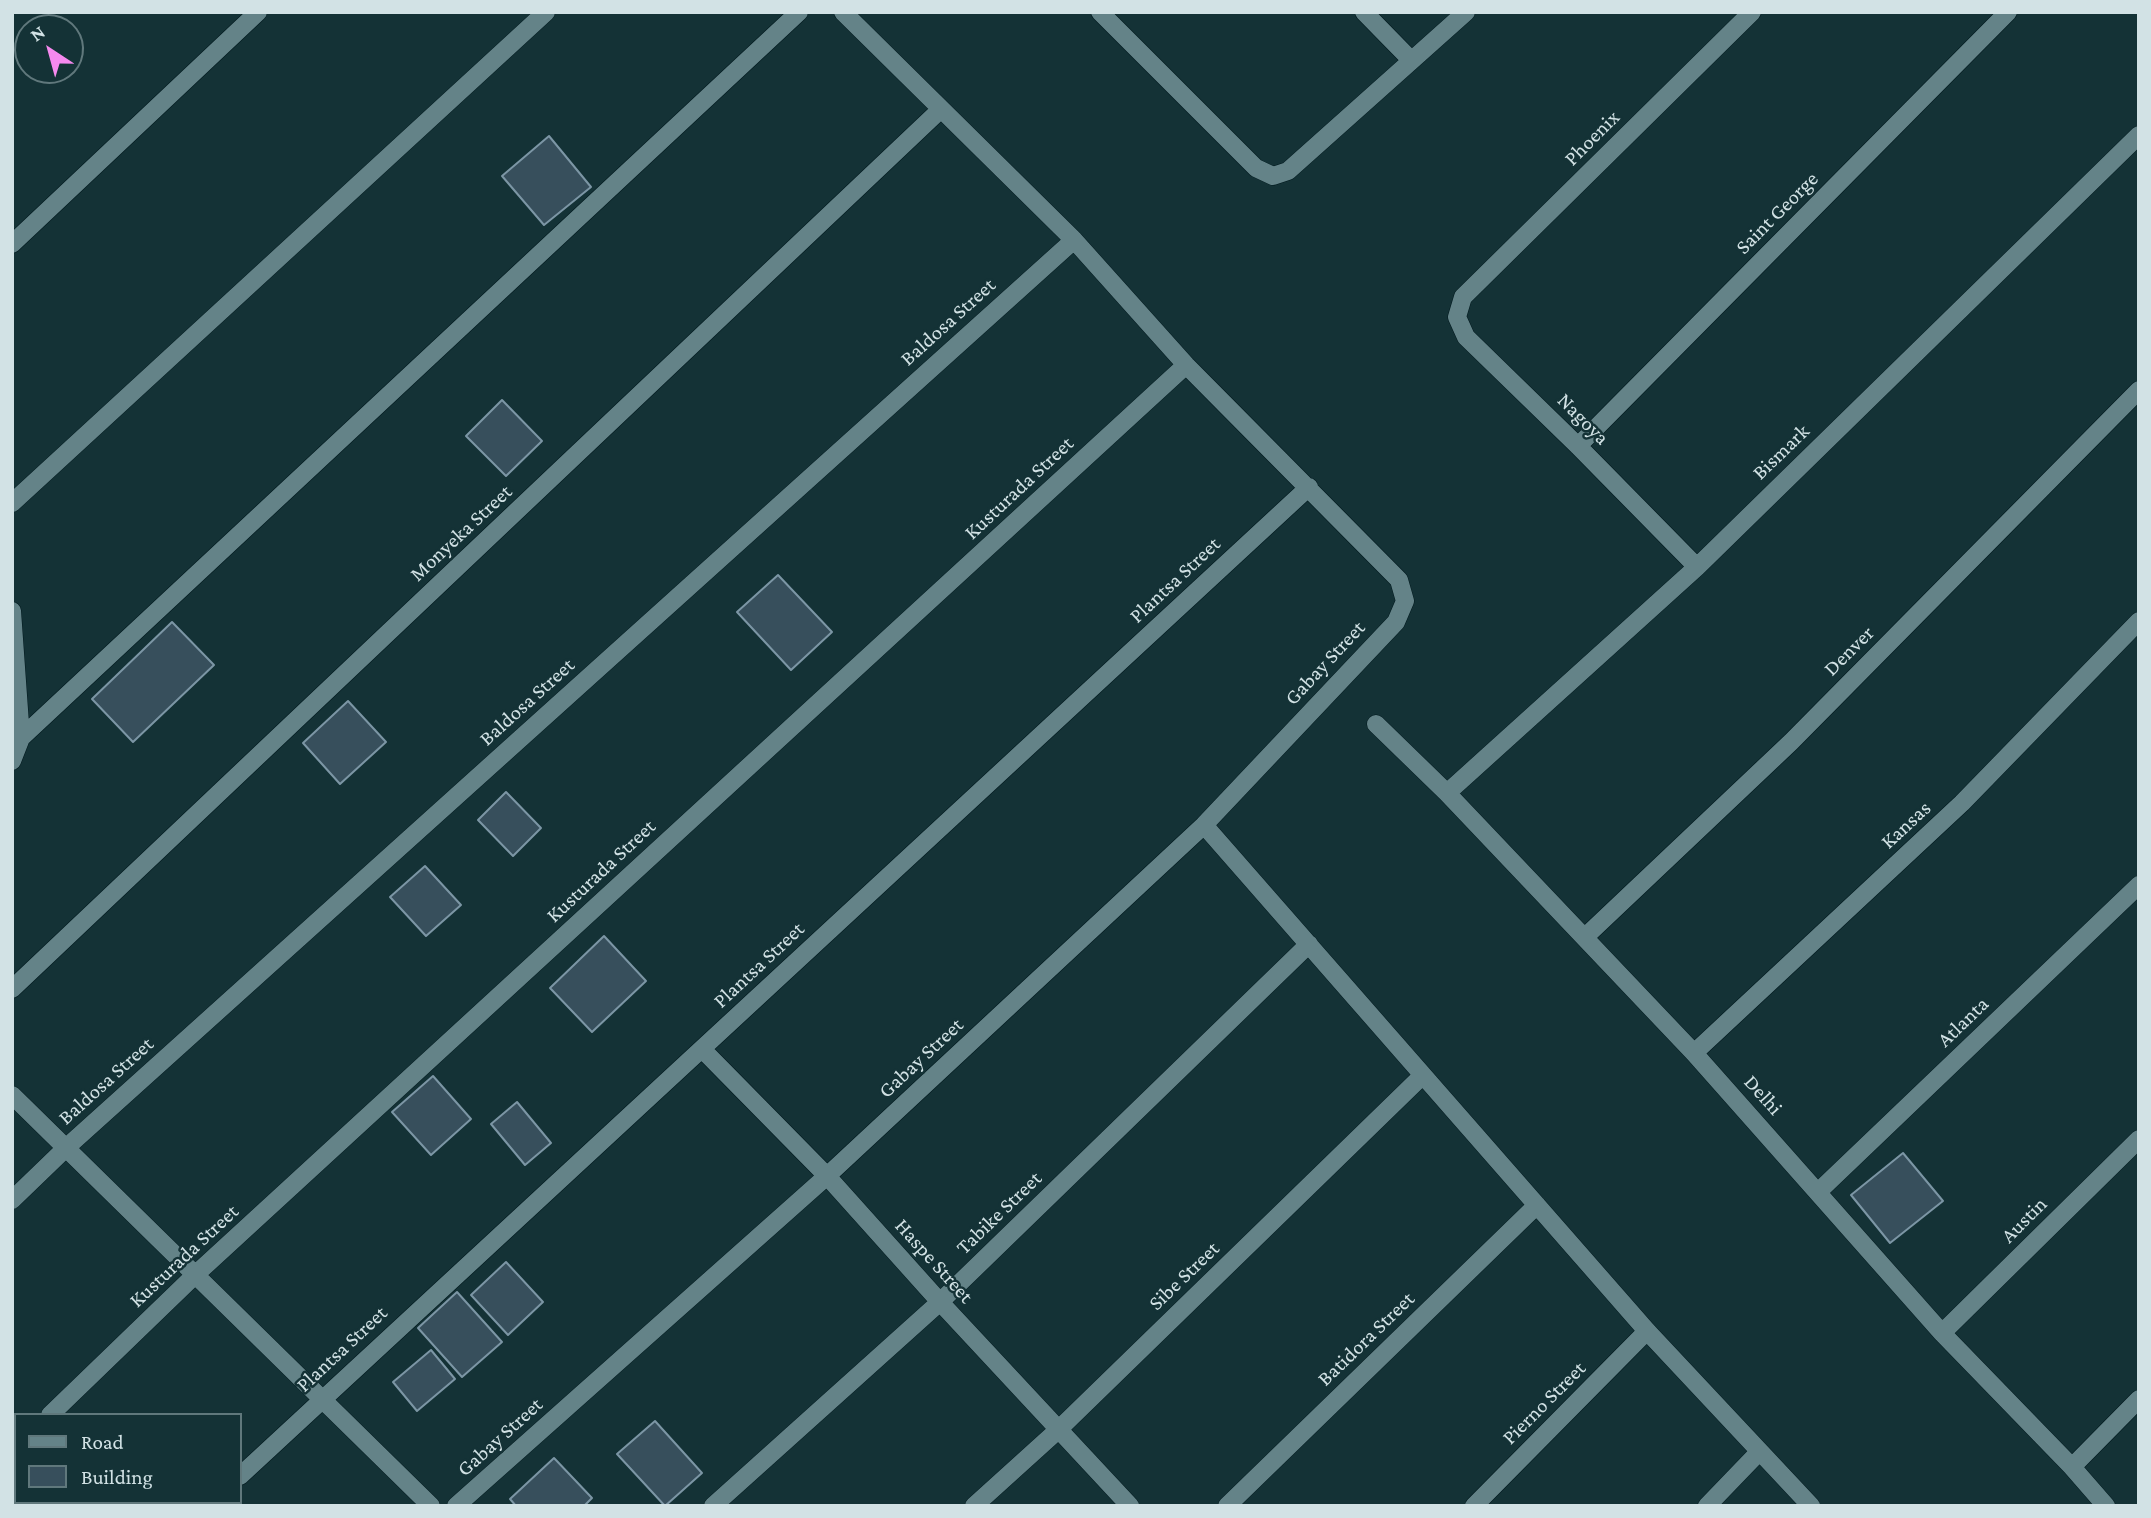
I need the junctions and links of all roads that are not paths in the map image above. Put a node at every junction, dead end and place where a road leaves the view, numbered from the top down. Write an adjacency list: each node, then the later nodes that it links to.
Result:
1 (258, 12): 14 (street)
2 (546, 12): 20 (street)
3 (799, 12): 25 (street)
4 (843, 12): 11 (street)
5 (1100, 12): 10 (street)
6 (1364, 12): 10 (street)
7 (1466, 12): 10 (street)
8 (1752, 12): 15 (street, Phoenix)
9 (2008, 12): 18 (street, Saint George)
10 (1411, 60)
11 (940, 110): 13 (street); 32 (street, Monyeka Street)
12 (2139, 135): 21 (street, Bismark)
13 (1074, 240): 16 (street); 38 (street, Baldosa Street)
14 (12, 244)
15 (1462, 297): 18 (street, Nagoya)
16 (1186, 365): 19 (street); 43 (street, Kusturada Street)
17 (2139, 390): 30 (street, Denver)
18 (1578, 446): 21 (street, Nagoya)
19 (1309, 487): 28 (street, Gabay Street); 33 (street, Plantsa Street)
20 (12, 503)
21 (1697, 567): 27 (street, Bismark)
22 (12, 611): 25 (street)
23 (2139, 621): 34 (street, Kansas)
24 (1376, 724): 27 (street, Delhi)
25 (21, 738): 26 (street)
26 (12, 761)
27 (1447, 793): 30 (street, Delhi)
28 (1204, 825): 31 (street); 39 (street, Gabay Street)
29 (2139, 885): 40 (street, Atlanta)
30 (1585, 937): 34 (street, Delhi)
31 (1309, 944): 35 (street); 44 (street, Tabike Street)
32 (12, 989)
33 (702, 1049): 39 (street, Haspe Street); 47 (street, Plantsa Street)
34 (1694, 1053): 40 (street, Delhi)
35 (1422, 1076): 42 (street); 50 (street, Sibe Street)
36 (12, 1094): 38 (street)
37 (2139, 1139): 46 (street, Austin)
38 (68, 1146): 41 (street, Baldosa Street); 43 (street)
39 (827, 1176): 44 (street, Haspe Street); 55 (street, Gabay Street)
40 (1819, 1191): 46 (street, Delhi)
41 (12, 1200)
42 (1537, 1205): 45 (street); 59 (street, Batidora Street)
43 (195, 1275): 47 (street); 49 (street, Kusturada Street)
44 (940, 1302): 50 (street, Haspe Street); 56 (street, Tabike Street)
45 (1647, 1331): 51 (street); 60 (street, Pierno Street)
46 (1942, 1333): 52 (street, Delhi)
47 (320, 1399): 53 (street, Plantsa Street); 54 (street)
48 (2139, 1399): 52 (street)
49 (52, 1413)
50 (1058, 1430): 57 (street, Sibe Street); 58 (street, Haspe Street)
51 (1759, 1452): 61 (street); 62 (street)
52 (2072, 1467): 63 (street, Delhi)
53 (242, 1474)
54 (431, 1506)
55 (456, 1506)
56 (713, 1506)
57 (974, 1506)
58 (1130, 1506)
59 (1227, 1506)
60 (1474, 1506)
61 (1707, 1506)
62 (1811, 1506)
63 (2106, 1506)

